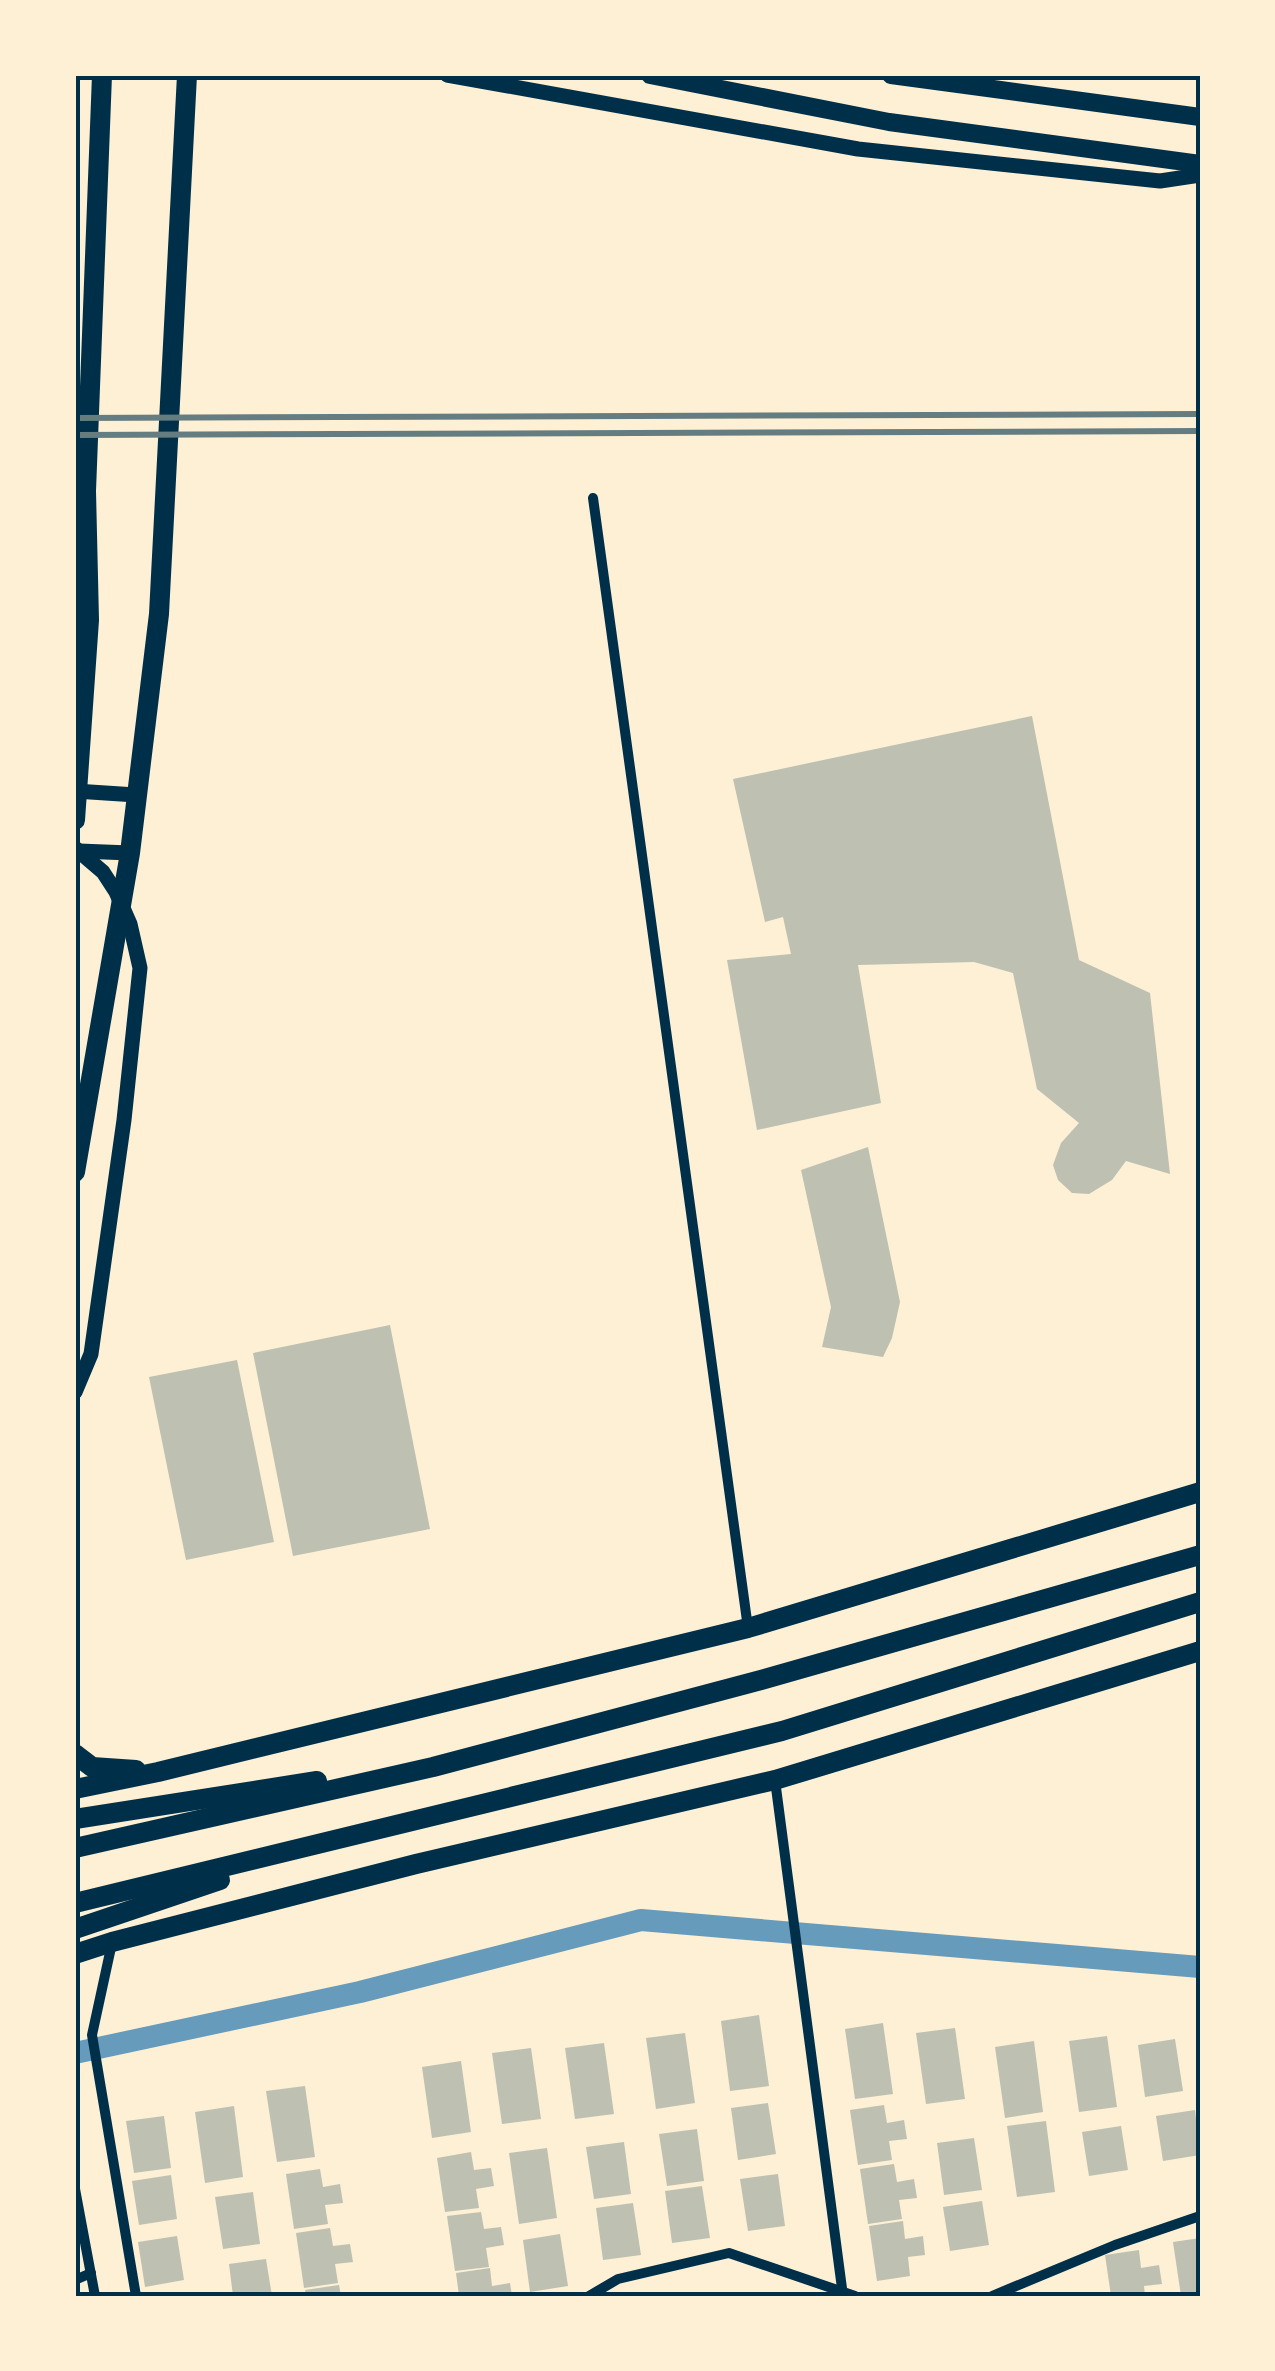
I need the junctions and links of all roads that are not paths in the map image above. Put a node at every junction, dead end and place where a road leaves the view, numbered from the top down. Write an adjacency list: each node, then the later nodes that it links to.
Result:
1 (102, 75): 10 (main road)
2 (186, 75): 11 (main road)
3 (447, 75): 8 (street)
4 (650, 75): 7 (main road)
5 (890, 75): 6 (main road)
6 (1200, 117)
7 (1200, 164)
8 (1200, 176)
9 (593, 498): 20 (street)
10 (77, 792): 11 (street); 12 (main road)
11 (136, 795): 14 (main road)
12 (75, 820)
13 (75, 849): 14 (street); 16 (street)
14 (130, 854): 15 (main road)
15 (75, 1172)
16 (75, 1392)
17 (1200, 1492): 20 (main road)
18 (1194, 1555): 23 (main road)
19 (1200, 1602): 28 (main road)
20 (748, 1628): 24 (main road)
21 (1200, 1651): 25 (main road)
22 (75, 1754): 24 (main road)
23 (433, 1766): 27 (main road); 29 (main road)
24 (158, 1772): 26 (main road)
25 (776, 1780): 32 (main road); 38 (street)
26 (75, 1789)
27 (75, 1819)
28 (360, 1834): 30 (main road); 31 (main road)
29 (75, 1848)
30 (75, 1903)
31 (75, 1929)
32 (112, 1942): 33 (main road); 40 (street)
33 (75, 1954)
34 (75, 2189): 36 (street)
35 (1200, 2216): 42 (street)
36 (90, 2273): 37 (street); 39 (street)
37 (75, 2280)
38 (847, 2295): 41 (street)
39 (95, 2296)
40 (136, 2296)
41 (588, 2296)
42 (992, 2296)

